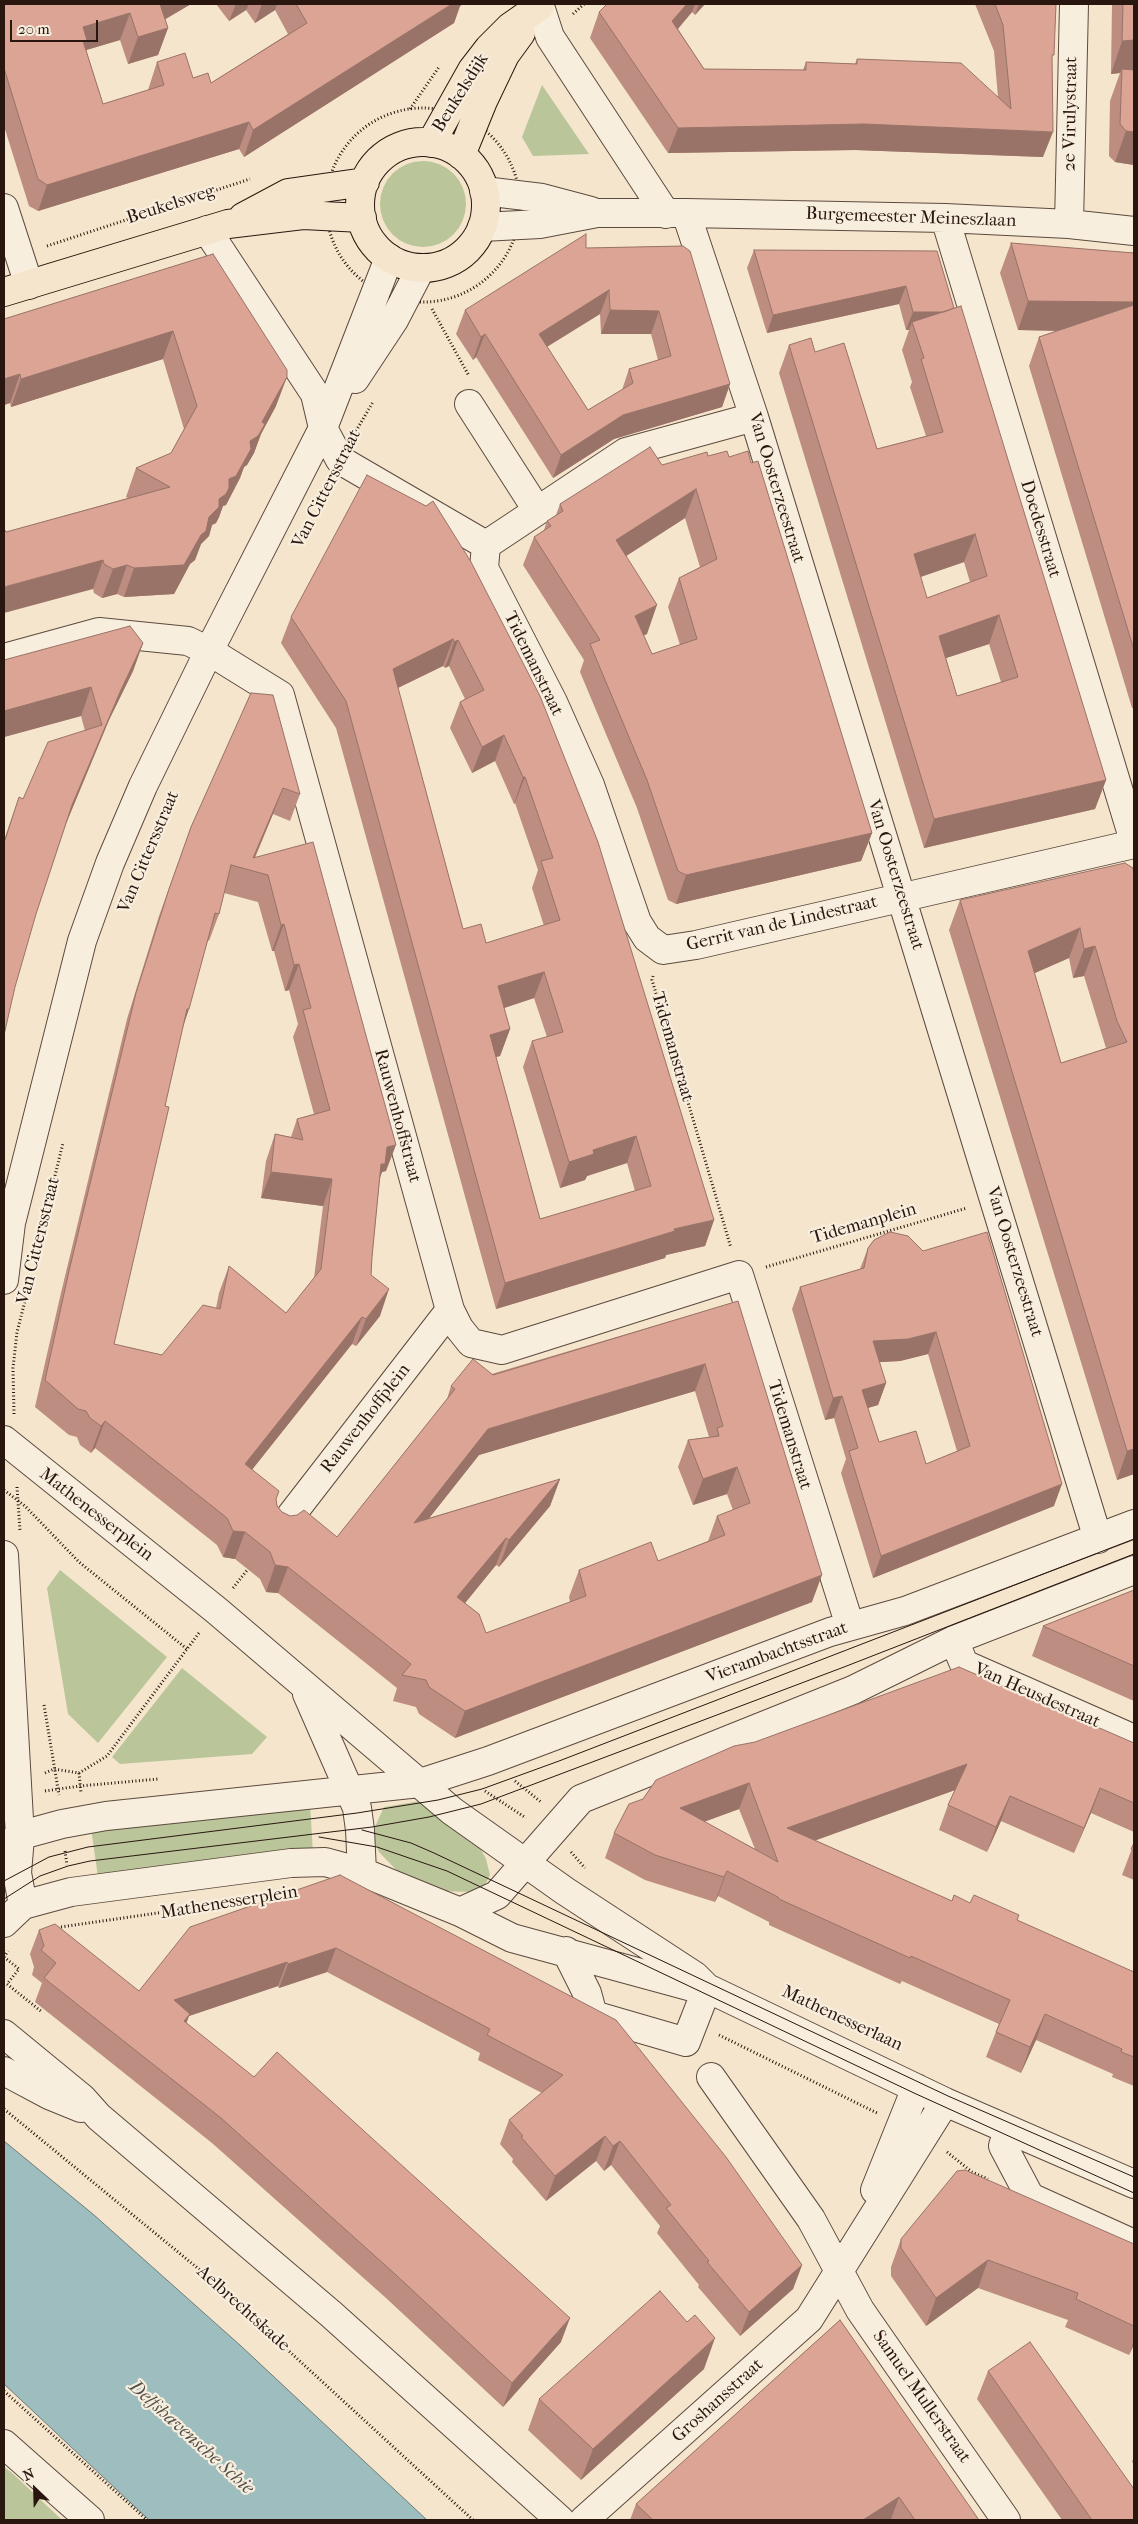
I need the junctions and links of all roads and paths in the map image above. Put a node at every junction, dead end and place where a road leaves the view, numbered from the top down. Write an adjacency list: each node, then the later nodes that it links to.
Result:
1 (1074, 4): 15 (street, 2e Virulystraat)
2 (541, 5): 4 (main road, Beukelsdijk); 5 (main road, Beukelsdijk); 12 (street, Van Oosterzeestraat)
3 (410, 109): 6 (path)
4 (431, 143): 5 (main road); 8 (main road)
5 (461, 155): 9 (main road)
6 (330, 158)
7 (257, 176): 20 (path, Beukelsweg)
8 (365, 182): 13 (main road); 16 (main road, Beukelsweg)
9 (484, 191): 11 (street); 17 (main road)
10 (4, 208): 20 (street)
11 (597, 213): 12 (street, Burgemeester Meineszlaan); 17 (street)
12 (676, 213): 14 (street, Burgemeester Meineszlaan); 28 (street, Van Oosterzeestraat)
13 (362, 218): 16 (main road, Beukelsweg); 21 (main road)
14 (945, 218): 15 (street, Burgemeester Meineszlaan); 35 (street, Doedesstraat)
15 (1068, 224): 18 (street, Burgemeester Meineszlaan)
16 (218, 227): 24 (main road, Beukelsweg); 29 (street)
17 (482, 227): 22 (main road)
18 (1134, 231)
19 (331, 239): 23 (path)
20 (19, 255): 24 (street)
21 (389, 258): 22 (main road); 29 (street, Van Cittersstraat)
22 (421, 268): 29 (street, Van Cittersstraat)
23 (355, 275)
24 (16, 289)
25 (424, 310): 27 (path)
26 (377, 393): 30 (path, Van Cittersstraat)
27 (469, 404): 31 (street)
28 (754, 417): 31 (street); 36 (street, Van Oosterzeestraat)
29 (323, 428): 30 (street); 33 (street, Van Cittersstraat)
30 (340, 460): 32 (street)
31 (537, 510): 32 (street)
32 (486, 545): 37 (street, Tidemanstraat)
33 (209, 651): 34 (street, Rauwenhoffstraat); 40 (street, Van Cittersstraat); 44 (street, Rauwenhoffstraat)
34 (4, 658)
35 (1134, 843): 36 (street, Gerrit van de Lindestraat)
36 (902, 896): 37 (street, Gerrit van de Lindestraat); 39 (street, Van Oosterzeestraat)
37 (663, 950): 42 (path, Tidemanstraat)
38 (64, 1139): 41 (path, Van Cittersstraat)
39 (996, 1200): 42 (path, Tidemanplein); 49 (street, Van Oosterzeestraat)
40 (8, 1229): 43 (street)
41 (38, 1245)
42 (739, 1275): 44 (street, Rauwenhoffstraat); 54 (street, Tidemanstraat)
43 (15, 1287): 45 (path, Van Cittersstraat)
44 (450, 1310): 48 (street, Rauwenhoffplein)
45 (9, 1445): 53 (street, Mathenesserplein)
46 (4, 1490): 56 (path)
47 (1134, 1524): 49 (street, Vierambachtsstraat)
48 (282, 1527)
49 (1098, 1539): 54 (street, Vierambachtsstraat)
50 (4, 1555): 61 (street)
51 (248, 1569): 53 (path)
52 (1134, 1570): 55 (street)
53 (216, 1610): 56 (path); 57 (street, Mathenesserplein)
54 (850, 1626): 59 (street, Vierambachtsstraat)
55 (954, 1640): 58 (street, Van Heusdestraat); 63 (street)
56 (186, 1649): 61 (path)
57 (304, 1686): 60 (street, Mathenesserplein); 62 (street, Mathenesserplein)
58 (1134, 1739)
59 (488, 1761): 60 (street, Vierambachtsstraat); 63 (path)
60 (420, 1783): 62 (street); 65 (street, Mathenesserplein)
61 (16, 1787): 64 (street)
62 (350, 1791): 64 (street); 66 (street, Mathenesserplein)
63 (563, 1820): 65 (street)
64 (12, 1841): 71 (street)
65 (526, 1863): 69 (street, Mathenesserlaan); 72 (street)
66 (362, 1872): 71 (street, Mathenesserplein); 72 (street, Mathenesserplein)
67 (590, 1873): 69 (path)
68 (4, 1875): 71 (street)
69 (551, 1881): 78 (street, Mathenesserlaan)
70 (251, 1900): 74 (path, Mathenesserplein)
71 (23, 1905): 73 (street)
72 (460, 1912): 76 (street, Mathenesserlaan)
73 (4, 1923)
74 (56, 1928)
75 (10, 1949): 77 (path)
76 (566, 1951): 78 (street, Mathenesserlaan); 80 (street)
77 (4, 1957): 79 (path)
78 (707, 1988): 80 (street); 84 (street, Mathenesserlaan)
79 (42, 2012)
80 (694, 2023): 88 (path)
81 (4, 2034): 87 (street)
82 (4, 2071): 87 (street)
83 (711, 2077): 93 (street)
84 (916, 2088): 85 (street, Mathenesserlaan); 88 (street, Groshansstraat)
85 (945, 2102): 88 (street, Groshansstraat); 89 (street, Mathenesserlaan)
86 (4, 2109): 98 (path, Aelbrechtskade)
87 (99, 2117): 99 (street)
88 (914, 2130): 91 (path); 93 (street, Groshansstraat)
89 (1008, 2130): 90 (street, Mathenesserlaan); 91 (street)
90 (1134, 2184)
91 (1030, 2197): 92 (street)
92 (1134, 2244)
93 (840, 2272): 100 (street, Groshansstraat); 101 (street, Samuel Mullerstraat)
94 (4, 2391): 97 (path)
95 (4, 2444): 96 (street)
96 (90, 2520)
97 (146, 2520)
98 (473, 2520)
99 (560, 2520)
100 (584, 2520)
101 (1006, 2520)

